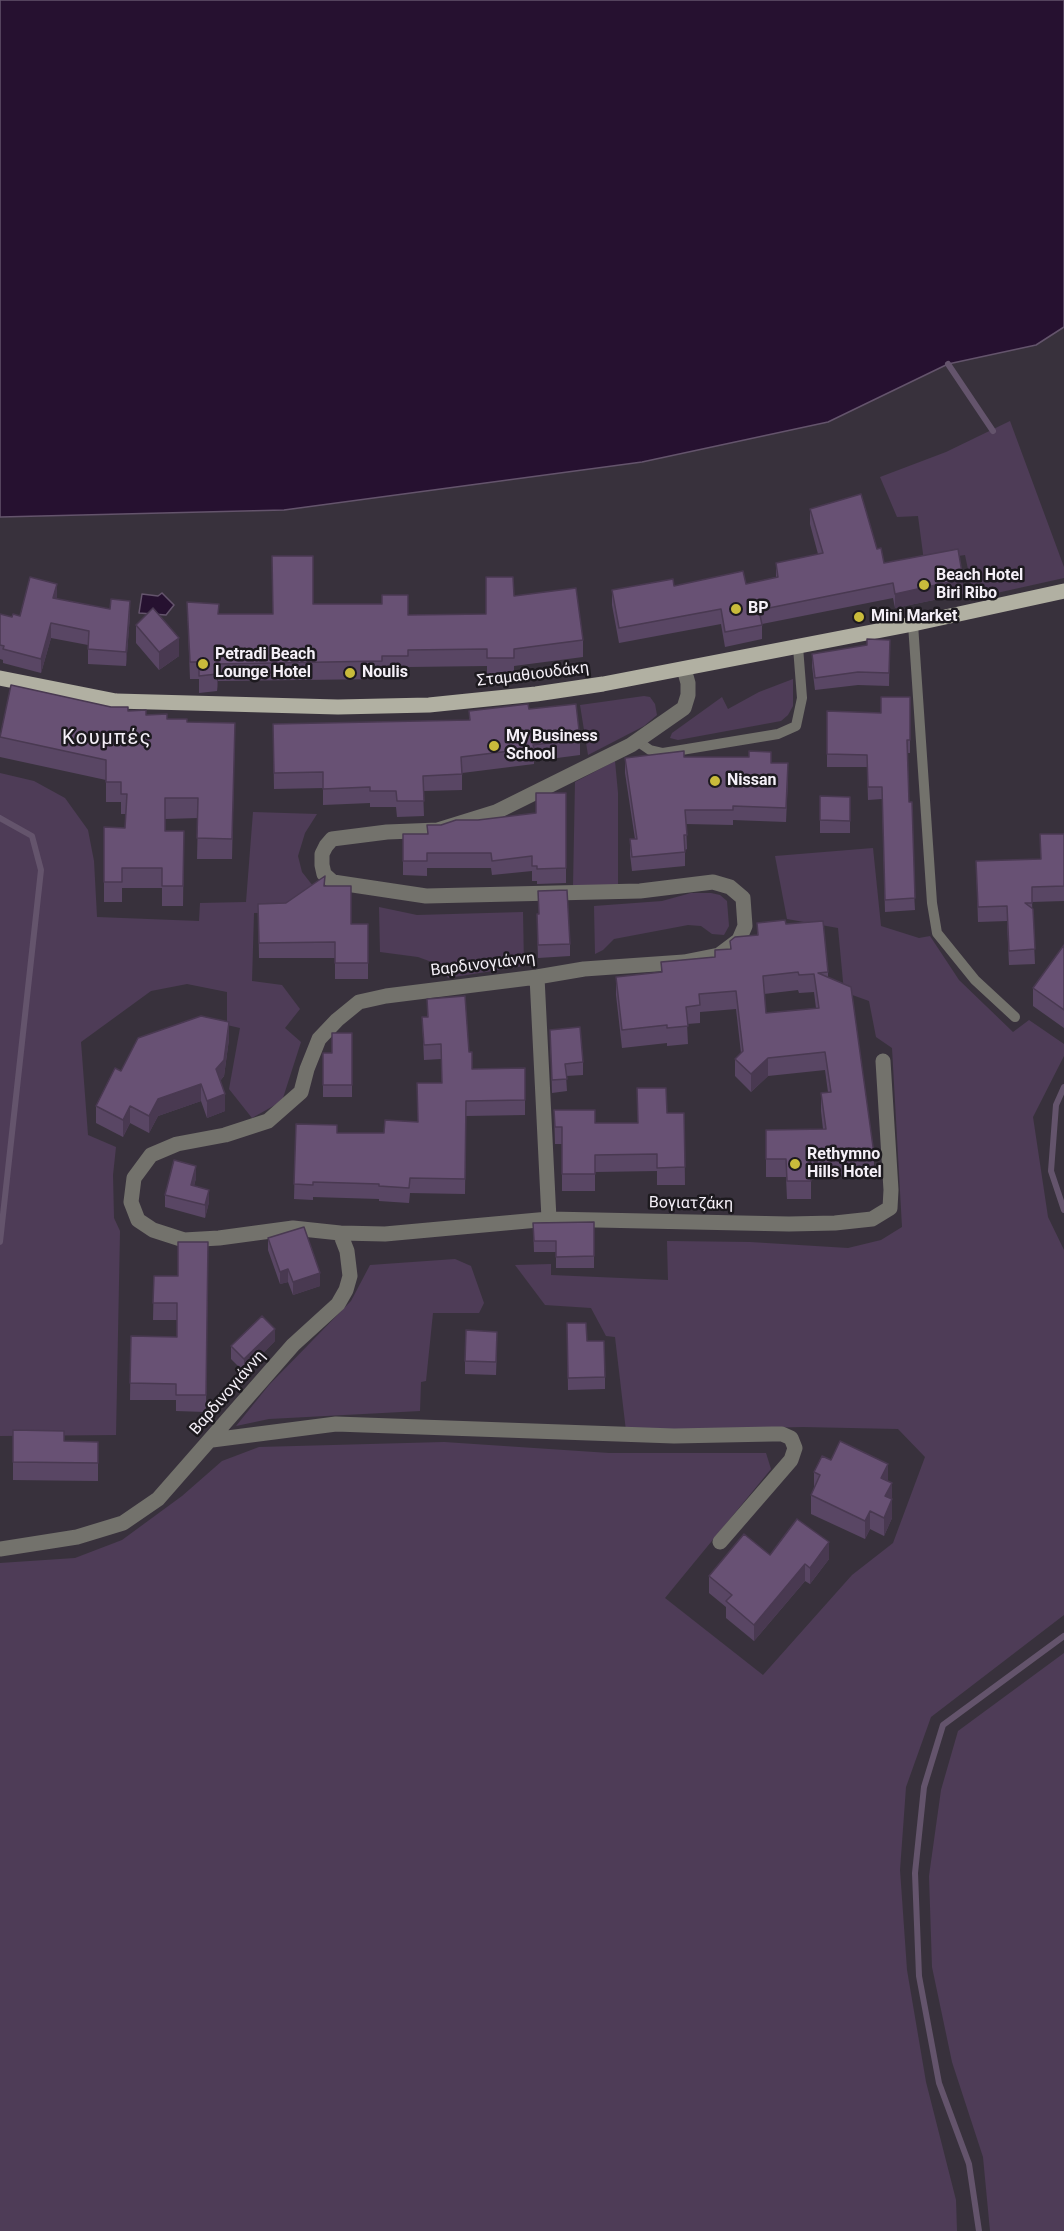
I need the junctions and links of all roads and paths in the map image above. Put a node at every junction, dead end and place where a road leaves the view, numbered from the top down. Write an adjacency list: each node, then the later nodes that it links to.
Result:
1 (1064, 591): 2 (main road, Σταμαθιουδάκη)
2 (913, 624): 3 (main road, Σταμαθιουδάκη); 8 (lane)
3 (798, 647): 4 (main road, Σταμαθιουδάκη); 6 (lane)
4 (684, 669): 5 (main road, Σταμαθιουδάκη); 6 (street, Βαρδινογιάννη)
5 (0, 678)
6 (637, 741): 7 (street, Βαρδινογιάννη)
7 (537, 977): 10 (street); 11 (street, Βαρδινογιάννη)
8 (1015, 1017)
9 (883, 1061): 10 (street, Βογιατζάκη)
10 (549, 1219): 11 (street, Βογιατζάκη)
11 (340, 1233): 12 (street, Βαρδινογιάννη)
12 (212, 1440): 13 (street); 14 (street, Βαρδινογιάννη)
13 (720, 1542)
14 (0, 1549)

